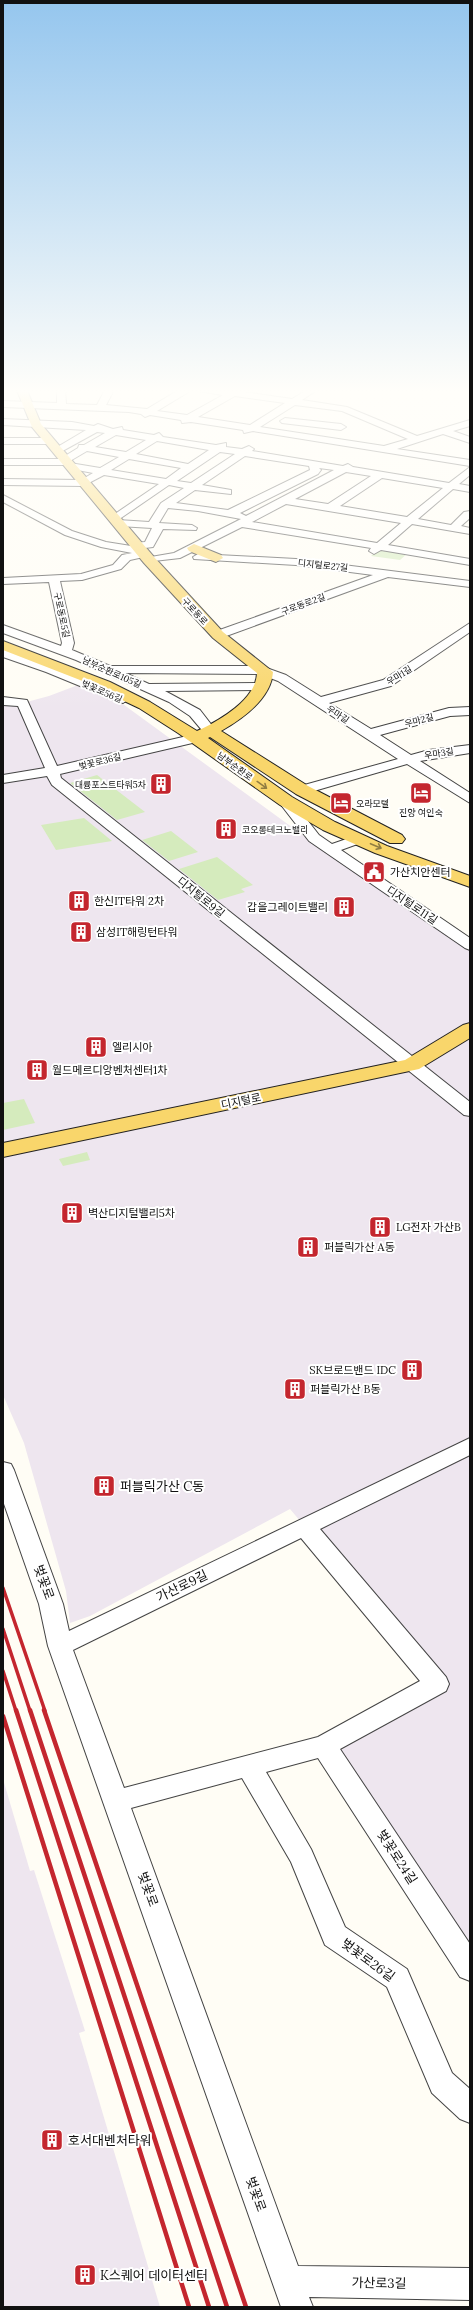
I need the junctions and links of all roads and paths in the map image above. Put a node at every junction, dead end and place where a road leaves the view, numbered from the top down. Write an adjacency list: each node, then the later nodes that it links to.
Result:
1 (94, 496): 15 (main road, 구로동로)
2 (150, 496): 15 (street)
3 (179, 496): 10 (street)
4 (265, 496): 12 (street)
5 (291, 496): 9 (street)
6 (348, 496): 11 (street)
7 (440, 496): 16 (street)
8 (3, 498): 23 (street)
9 (283, 500): 11 (street); 14 (street)
10 (165, 505): 12 (street); 17 (street)
11 (330, 508): 16 (street)
12 (229, 514): 14 (street)
13 (468, 514): 19 (street)
14 (244, 520): 21 (street); 22 (street)
15 (116, 521): 17 (street); 23 (main road, 구로동로)
16 (410, 521): 19 (street); 21 (street)
17 (156, 526): 18 (street); 23 (street)
18 (192, 528)
19 (453, 528): 20 (street)
20 (470, 531)
21 (380, 546): 26 (street); 27 (street)
22 (194, 548): 24 (street); 25 (main road)
23 (143, 552): 24 (street); 29 (street, 구로동로5길); 34 (main road, 구로동로)
24 (176, 556): 25 (street, 디지털로27길)
25 (216, 558): 27 (street, 디지털로27길)
26 (470, 562)
27 (354, 568): 28 (street, 디지털로27길)
28 (389, 573): 31 (street, 디지털로27길); 34 (street, 구로동로2길)
29 (54, 578): 30 (street, 구로동로5길); 36 (street, 구로동로5길)
30 (3, 580)
31 (470, 584)
32 (470, 627): 43 (street, 우마1길)
33 (3, 629): 36 (street, 남부순환로105길)
34 (218, 635): 39 (main road, 구로동로)
35 (3, 638): 47 (main road, 남부순환로)
36 (66, 652): 38 (street, 남부순환로105길)
37 (4, 653): 47 (main road, 남부순환로)
38 (105, 668): 39 (street); 41 (street, 남부순환로105길)
39 (263, 671): 40 (main road); 43 (street, 우마길)
40 (261, 686): 41 (street); 45 (main road)
41 (146, 687): 47 (street, 남부순환로105길)
42 (3, 701): 51 (street, 디지털로9길)
43 (318, 702): 46 (street, 우마길)
44 (470, 711): 46 (street, 우마2길)
45 (231, 720): 47 (main road); 50 (main road)
46 (369, 734): 49 (street, 우마길)
47 (204, 735): 50 (main road, 남부순환로); 51 (street, 벚꽃로36길); 55 (main road, 남부순환로, one-way to 55)
48 (470, 749): 49 (street, 우마3길)
49 (409, 760): 53 (street); 54 (street, 우마길)
50 (266, 767): 53 (main road, 남부순환로)
51 (53, 771): 52 (street, 벚꽃로36길); 62 (street, 디지털로9길)
52 (3, 779)
53 (302, 790): 58 (main road, 남부순환로)
54 (470, 799)
55 (285, 801): 56 (main road, 남부순환로); 57 (street, 디지털로11길)
56 (358, 839): 57 (street); 59 (main road, 남부순환로, one-way to 59)
57 (330, 849): 60 (street, 디지털로11길)
58 (470, 869)
59 (470, 882)
60 (470, 945)
61 (470, 1029): 62 (main road, 디지털로)
62 (412, 1065): 63 (main road, 디지털로); 64 (street, 디지털로9길)
63 (334, 1082): 65 (main road); 66 (main road, 디지털로); 67 (main road)
64 (470, 1111)
65 (3, 1136)
66 (3, 1150)
67 (3, 1164)
68 (470, 1446): 70 (street, 가산로9길)
69 (3, 1470): 71 (street, 벚꽃로)
70 (305, 1527): 71 (street, 가산로9길); 72 (street)
71 (60, 1646): 74 (street, 벚꽃로)
72 (324, 1746): 73 (street); 75 (street, 벚꽃로24길)
73 (248, 1765): 74 (street); 76 (street, 벚꽃로26길)
74 (117, 1801): 78 (street, 벚꽃로)
75 (470, 1968)
76 (470, 2109)
77 (470, 2284): 78 (street, 가산로3길)
78 (292, 2294)

